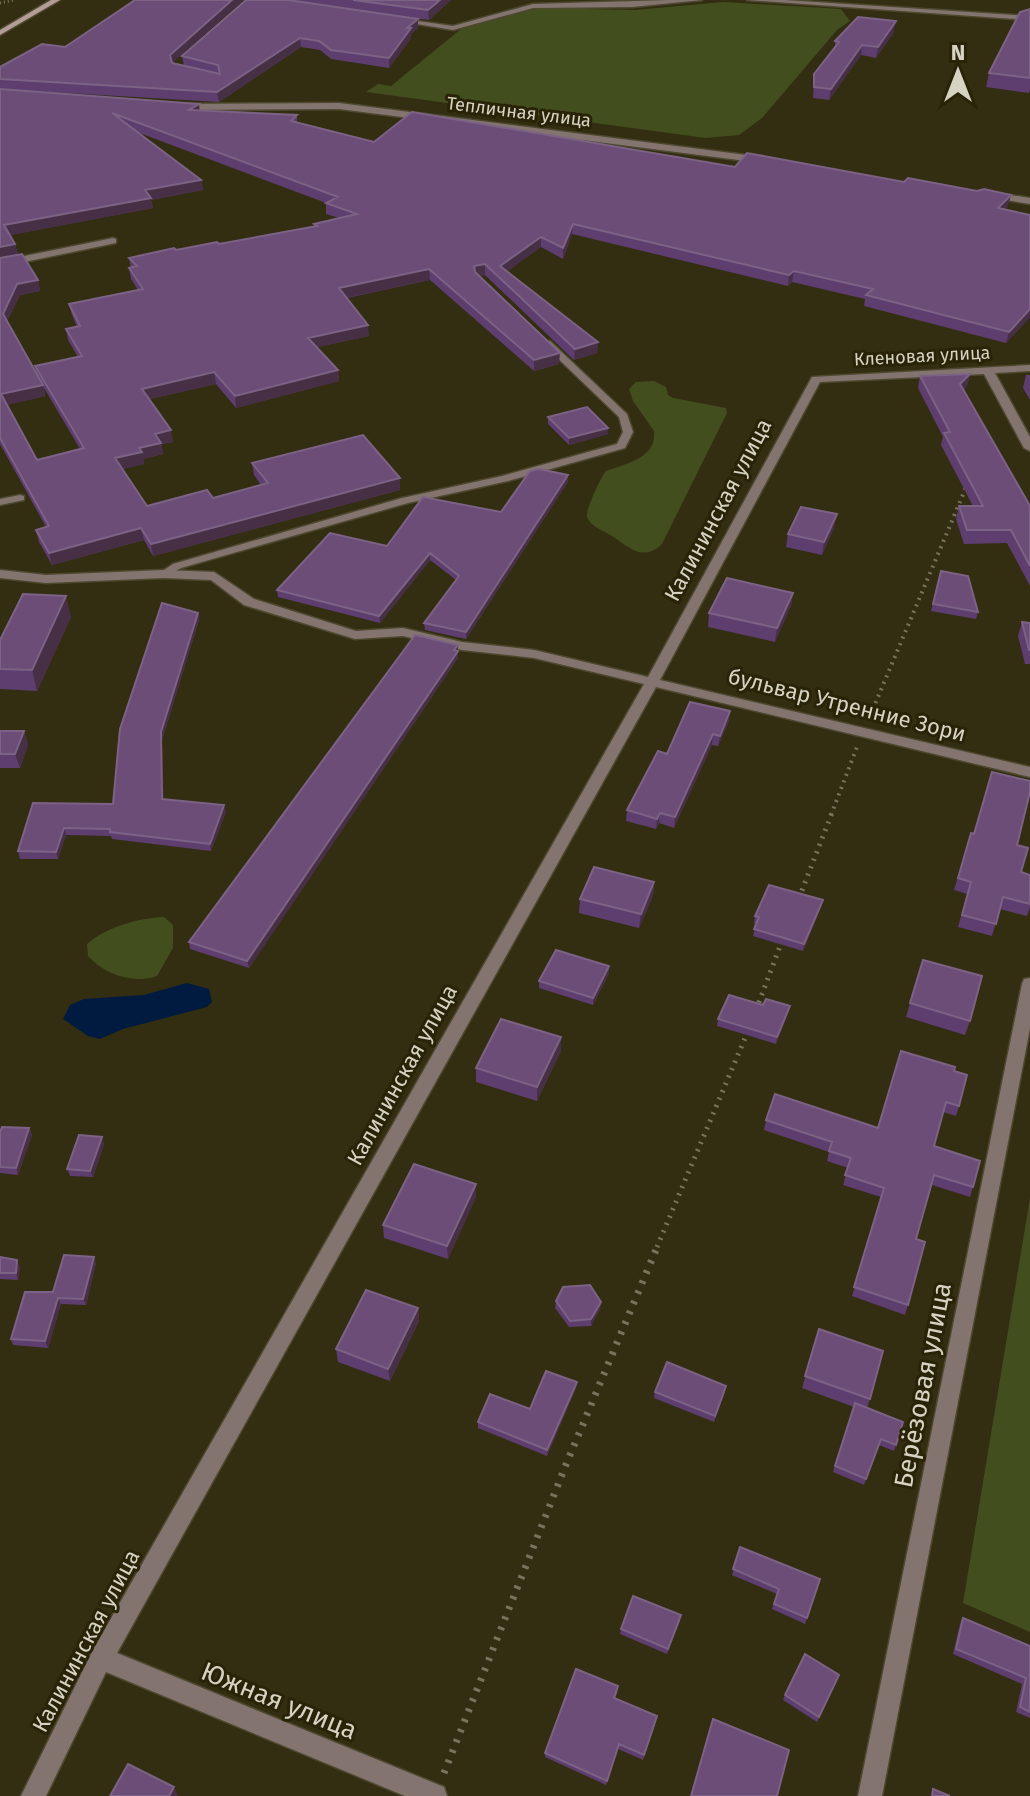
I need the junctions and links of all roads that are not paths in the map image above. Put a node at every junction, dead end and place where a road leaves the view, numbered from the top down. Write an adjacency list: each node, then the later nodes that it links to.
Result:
1 (56, 0): 6 (main road)
2 (698, 0): 5 (street)
3 (751, 0): 4 (street)
4 (1030, 18)
5 (391, 19)
6 (0, 33)
7 (158, 106): 8 (street, Тепличная улица)
8 (778, 163)
9 (977, 193): 10 (street)
10 (1030, 201)
11 (113, 241): 12 (lane)
12 (0, 264)
13 (535, 332): 21 (lane)
14 (1030, 368): 15 (street, Кленовая улица)
15 (989, 372): 16 (street, Кленовая улица); 17 (street)
16 (816, 379): 22 (street, Калининская улица)
17 (1030, 448)
18 (20, 498): 19 (lane)
19 (0, 502)
20 (0, 574): 21 (street, бульвар Утренние Зори)
21 (164, 574): 22 (street, бульвар Утренние Зори)
22 (653, 680): 23 (street, бульвар Утренние Зори); 25 (street, Калининская улица)
23 (1030, 772)
24 (1030, 984): 28 (street, Берёзовая улица)
25 (101, 1658): 26 (street, Южная улица); 27 (street, Калининская улица)
26 (438, 1789)
27 (33, 1796)
28 (870, 1796)

